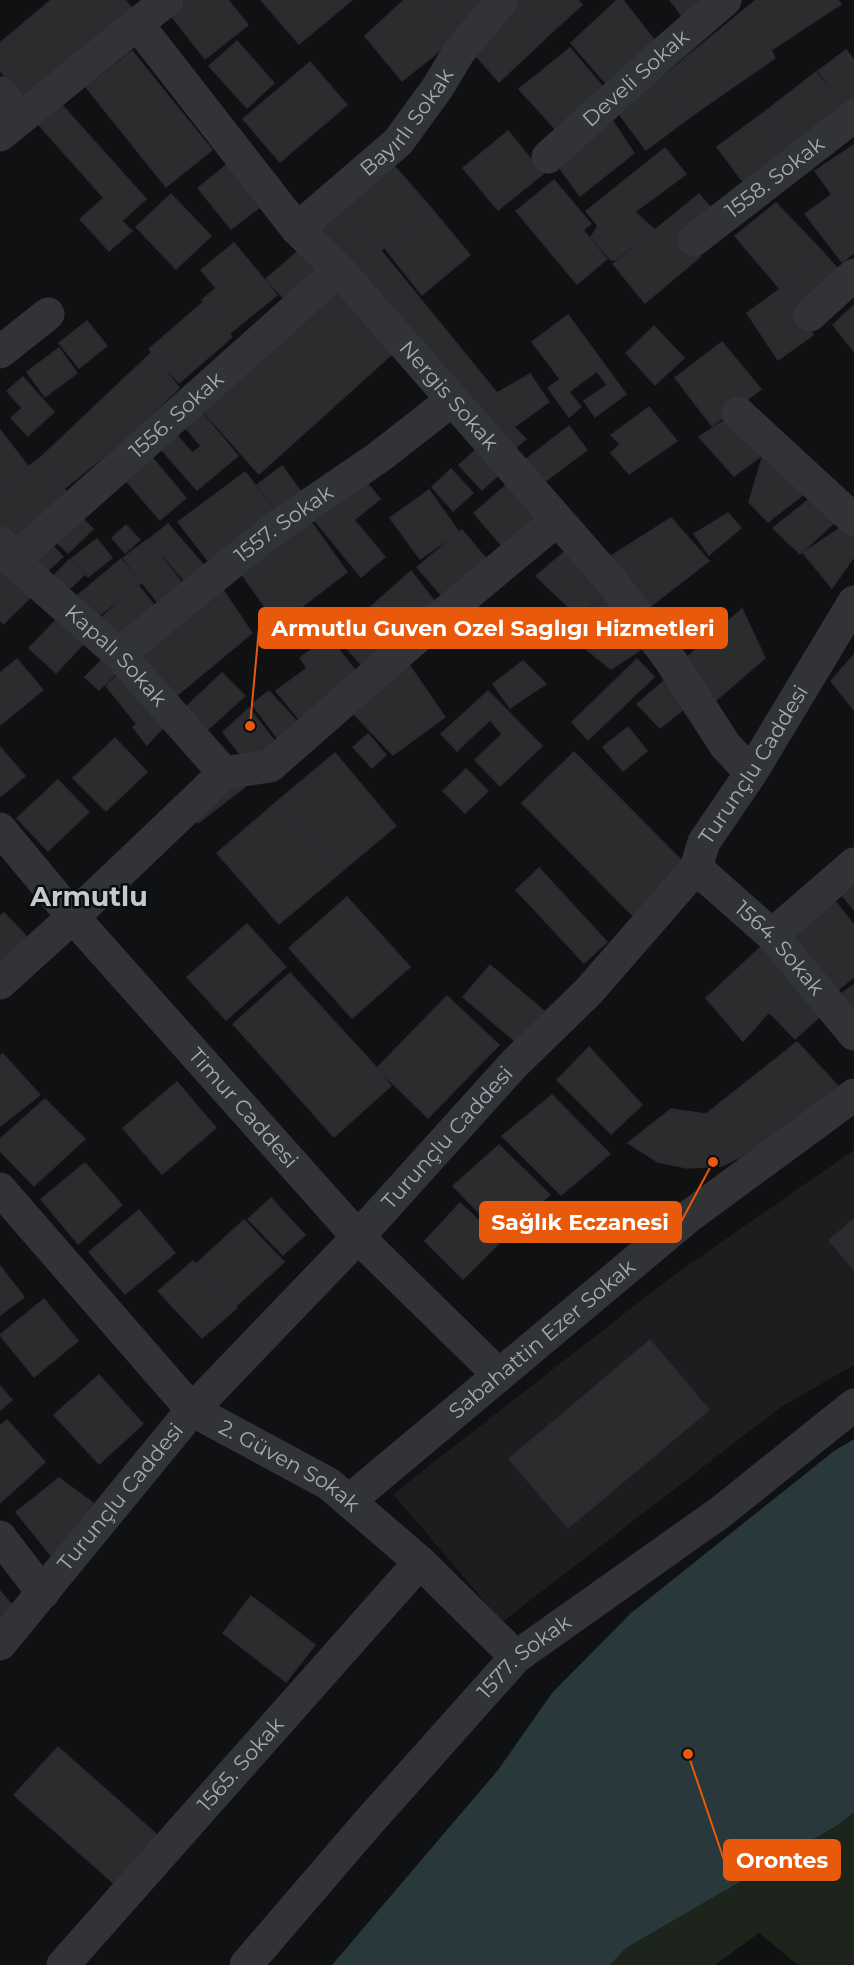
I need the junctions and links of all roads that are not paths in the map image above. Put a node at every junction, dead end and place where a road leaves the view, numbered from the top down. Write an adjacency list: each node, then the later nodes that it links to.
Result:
1 (167, 0): 4 (street)
2 (502, 0): 9 (street, Bayırlı Sokak)
3 (725, 0): 8 (street, Develi Sokak)
4 (138, 25): 7 (street); 9 (street, Nergis Sokak)
5 (0, 93): 7 (street)
6 (854, 116): 10 (street, 1558. Sokak)
7 (11, 126)
8 (548, 157)
9 (297, 229): 11 (street, Nergis Sokak)
10 (694, 240)
11 (339, 270): 16 (street, Nergis Sokak); 20 (street, 1556. Sokak)
12 (854, 275): 14 (street)
13 (48, 314): 15 (street)
14 (810, 315)
15 (0, 352)
16 (452, 400): 18 (street, Nergis Sokak); 22 (street, 1557. Sokak)
17 (738, 412): 19 (street)
18 (557, 520): 23 (street); 24 (street, Nergis Sokak)
19 (854, 520)
20 (6, 552): 22 (street, Kapalı Sokak)
21 (854, 602): 24 (street, Turunçlu Caddesi)
22 (119, 654): 23 (street, Kapalı Sokak)
23 (224, 773): 28 (street)
24 (751, 773): 27 (street, Turunçlu Caddesi)
25 (0, 829): 28 (street, Timur Caddesi)
26 (854, 864): 29 (street)
27 (696, 868): 29 (street, 1564. Sokak); 34 (street, Turunçlu Caddesi)
28 (73, 917): 30 (street); 34 (street, Timur Caddesi)
29 (772, 935): 31 (street, 1564. Sokak)
30 (0, 983)
31 (854, 1034)
32 (854, 1095): 35 (street, Sabahattin Ezer Sokak)
33 (0, 1189): 37 (street, 2. Güven Sokak)
34 (358, 1237): 35 (street, Timur Caddesi); 37 (street, Turunçlu Caddesi)
35 (499, 1375): 38 (street, Sabahattin Ezer Sokak)
36 (854, 1406): 43 (street, 1577. Sokak)
37 (192, 1410): 38 (street, 2. Güven Sokak); 41 (street, Turunçlu Caddesi)
38 (349, 1501): 40 (street, 2. Güven Sokak)
39 (0, 1537): 41 (street)
40 (420, 1562): 43 (street, 2. Güven Sokak); 44 (street, 1565. Sokak)
41 (42, 1593): 42 (street, Turunçlu Caddesi)
42 (0, 1644)
43 (516, 1657): 45 (street, 1577. Sokak)
44 (63, 1965)
45 (246, 1965)

